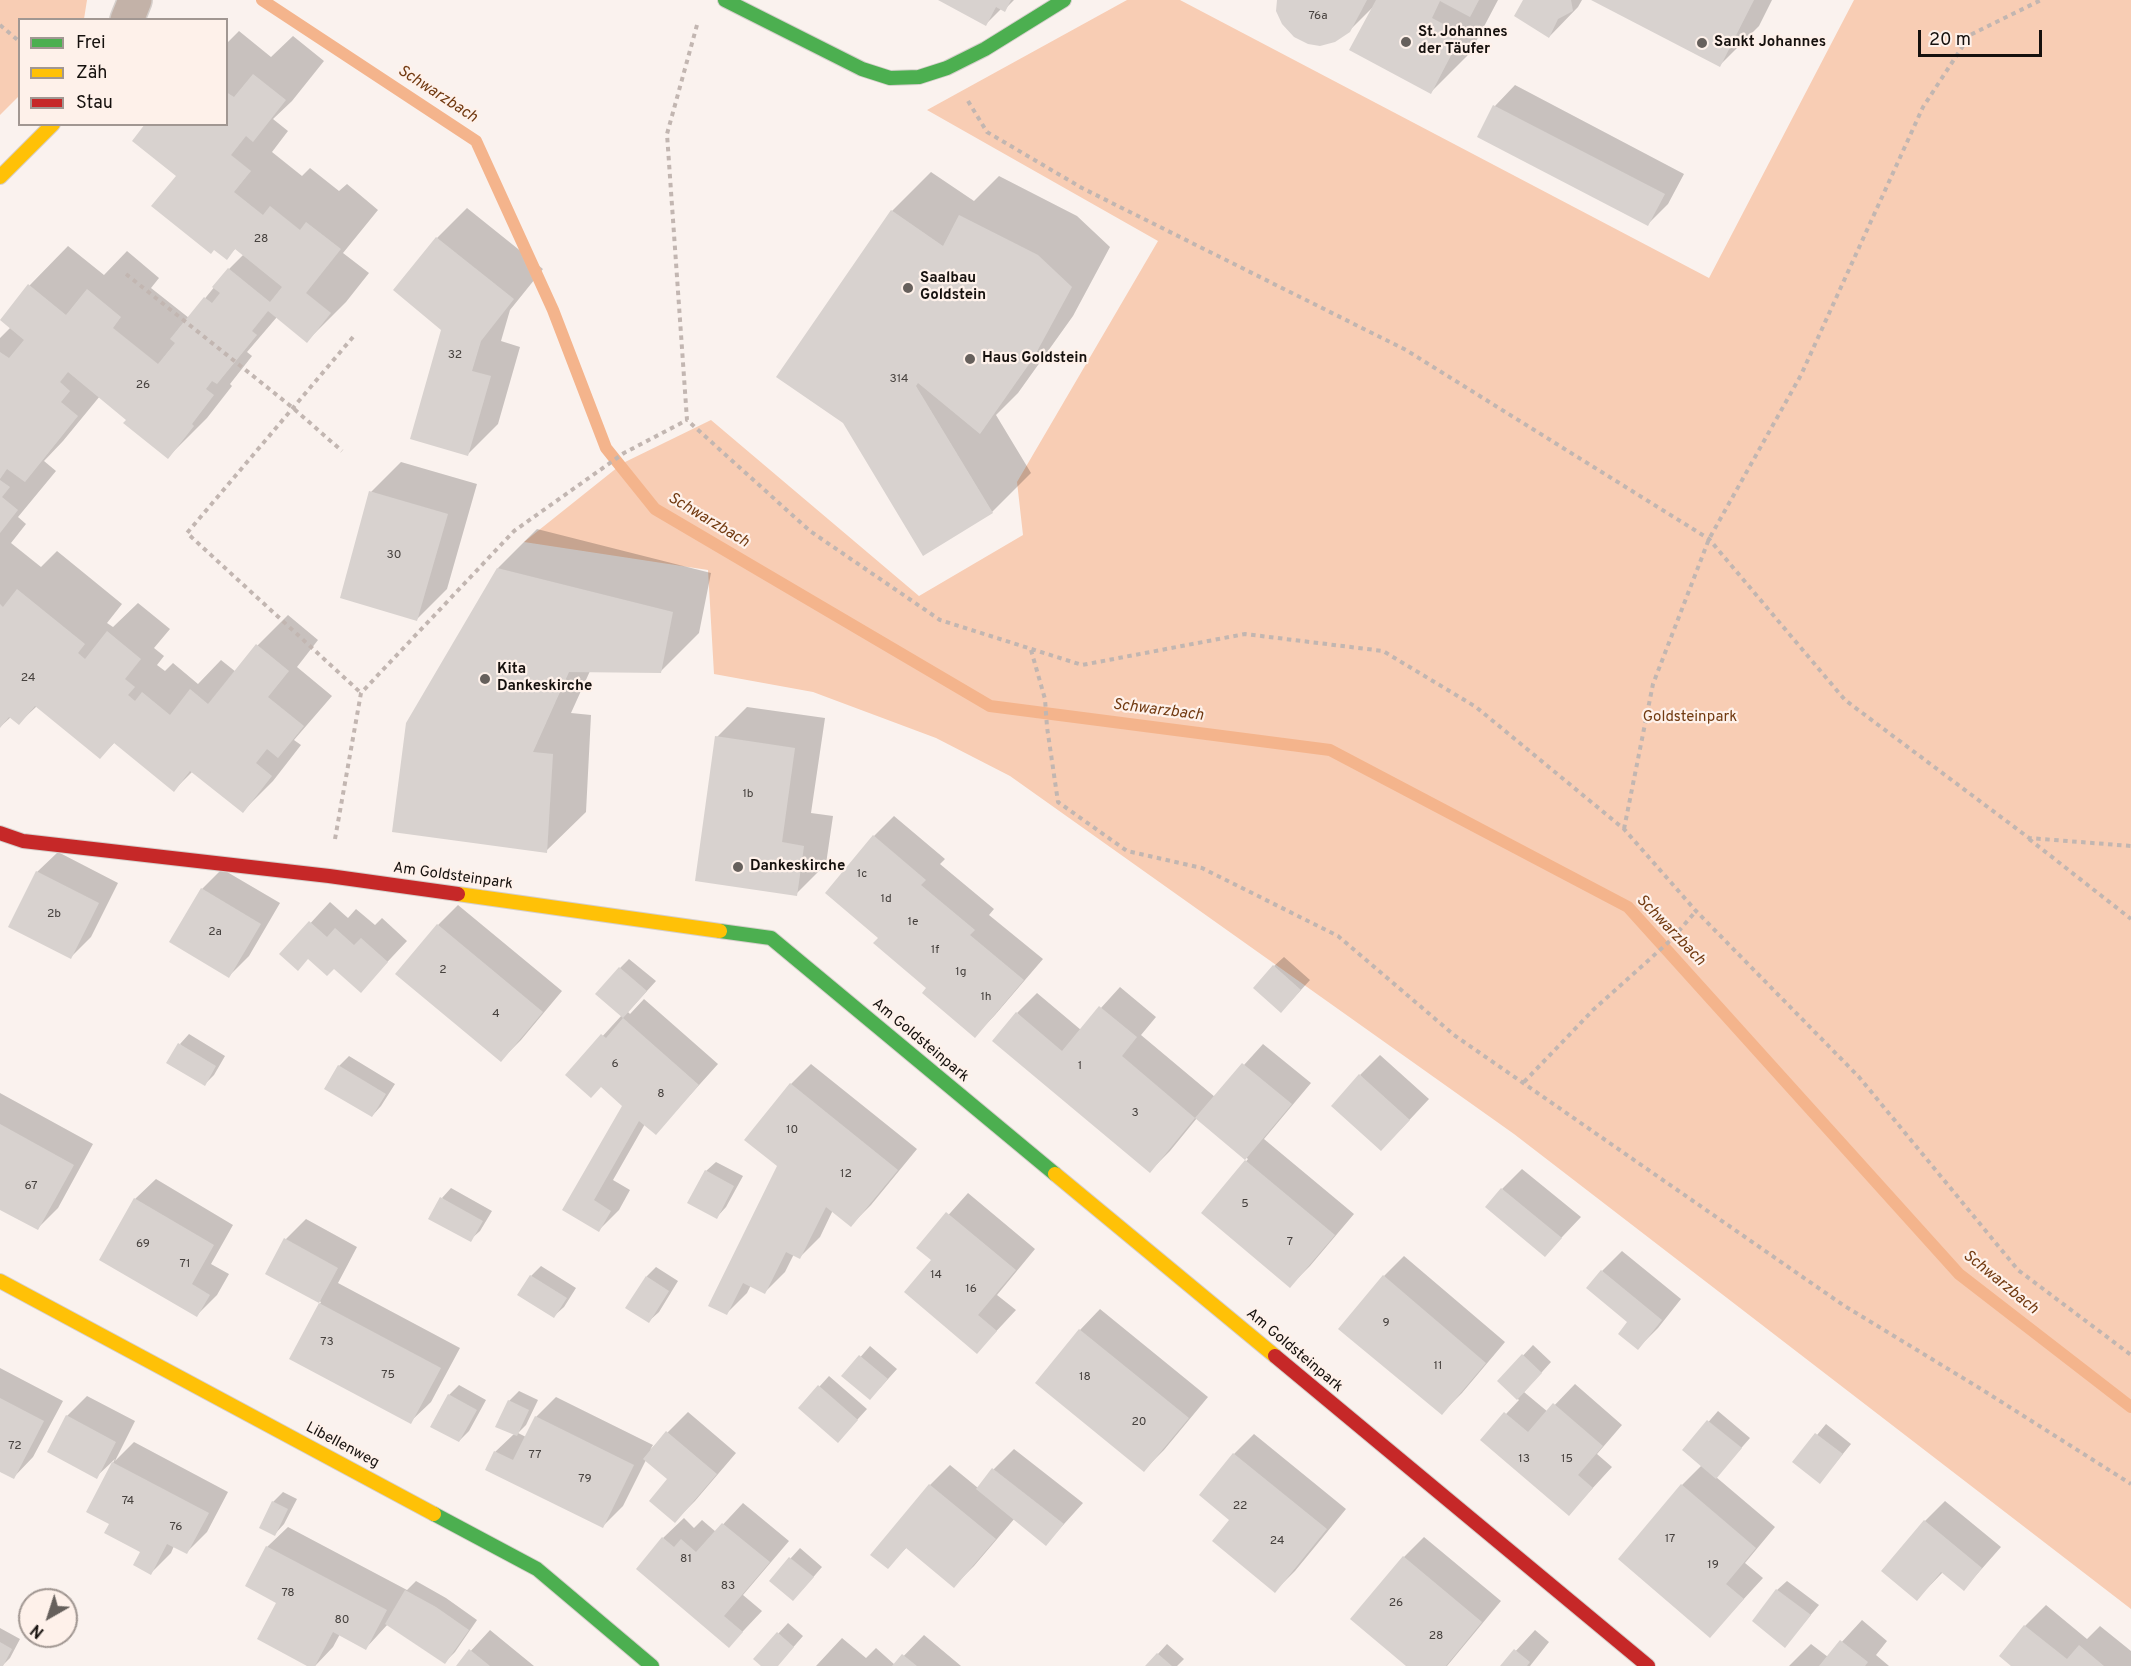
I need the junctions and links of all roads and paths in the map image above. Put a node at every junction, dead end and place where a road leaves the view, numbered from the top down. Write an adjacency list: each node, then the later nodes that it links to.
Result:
1 (135, 0): 5 (street)
2 (725, 0): 9 (street)
3 (1064, 0): 9 (street)
4 (2041, 0): 17 (path)
5 (128, 18)
6 (698, 22): 15 (path)
7 (0, 25): 8 (path)
8 (18, 40)
9 (947, 68): 17 (path)
10 (51, 126): 11 (street)
11 (0, 177)
12 (126, 274): 14 (path)
13 (353, 337): 14 (path)
14 (292, 408): 16 (path); 19 (path)
15 (687, 420): 18 (path); 19 (path)
16 (342, 452)
17 (1708, 539): 20 (path); 22 (path)
18 (1031, 649): 20 (path); 27 (path)
19 (361, 693): 24 (path)
20 (1624, 829): 25 (path)
21 (0, 832): 24 (street, Am Goldsteinpark)
22 (2029, 838): 23 (path); 26 (path)
23 (2131, 846)
24 (328, 876): 32 (street, Am Goldsteinpark)
25 (1696, 911): 27 (path); 29 (path)
26 (2131, 919)
27 (1524, 1082): 30 (path)
28 (0, 1281): 31 (street, Libellenweg)
29 (2131, 1355)
30 (2131, 1484)
31 (652, 1666)
32 (1648, 1666)

